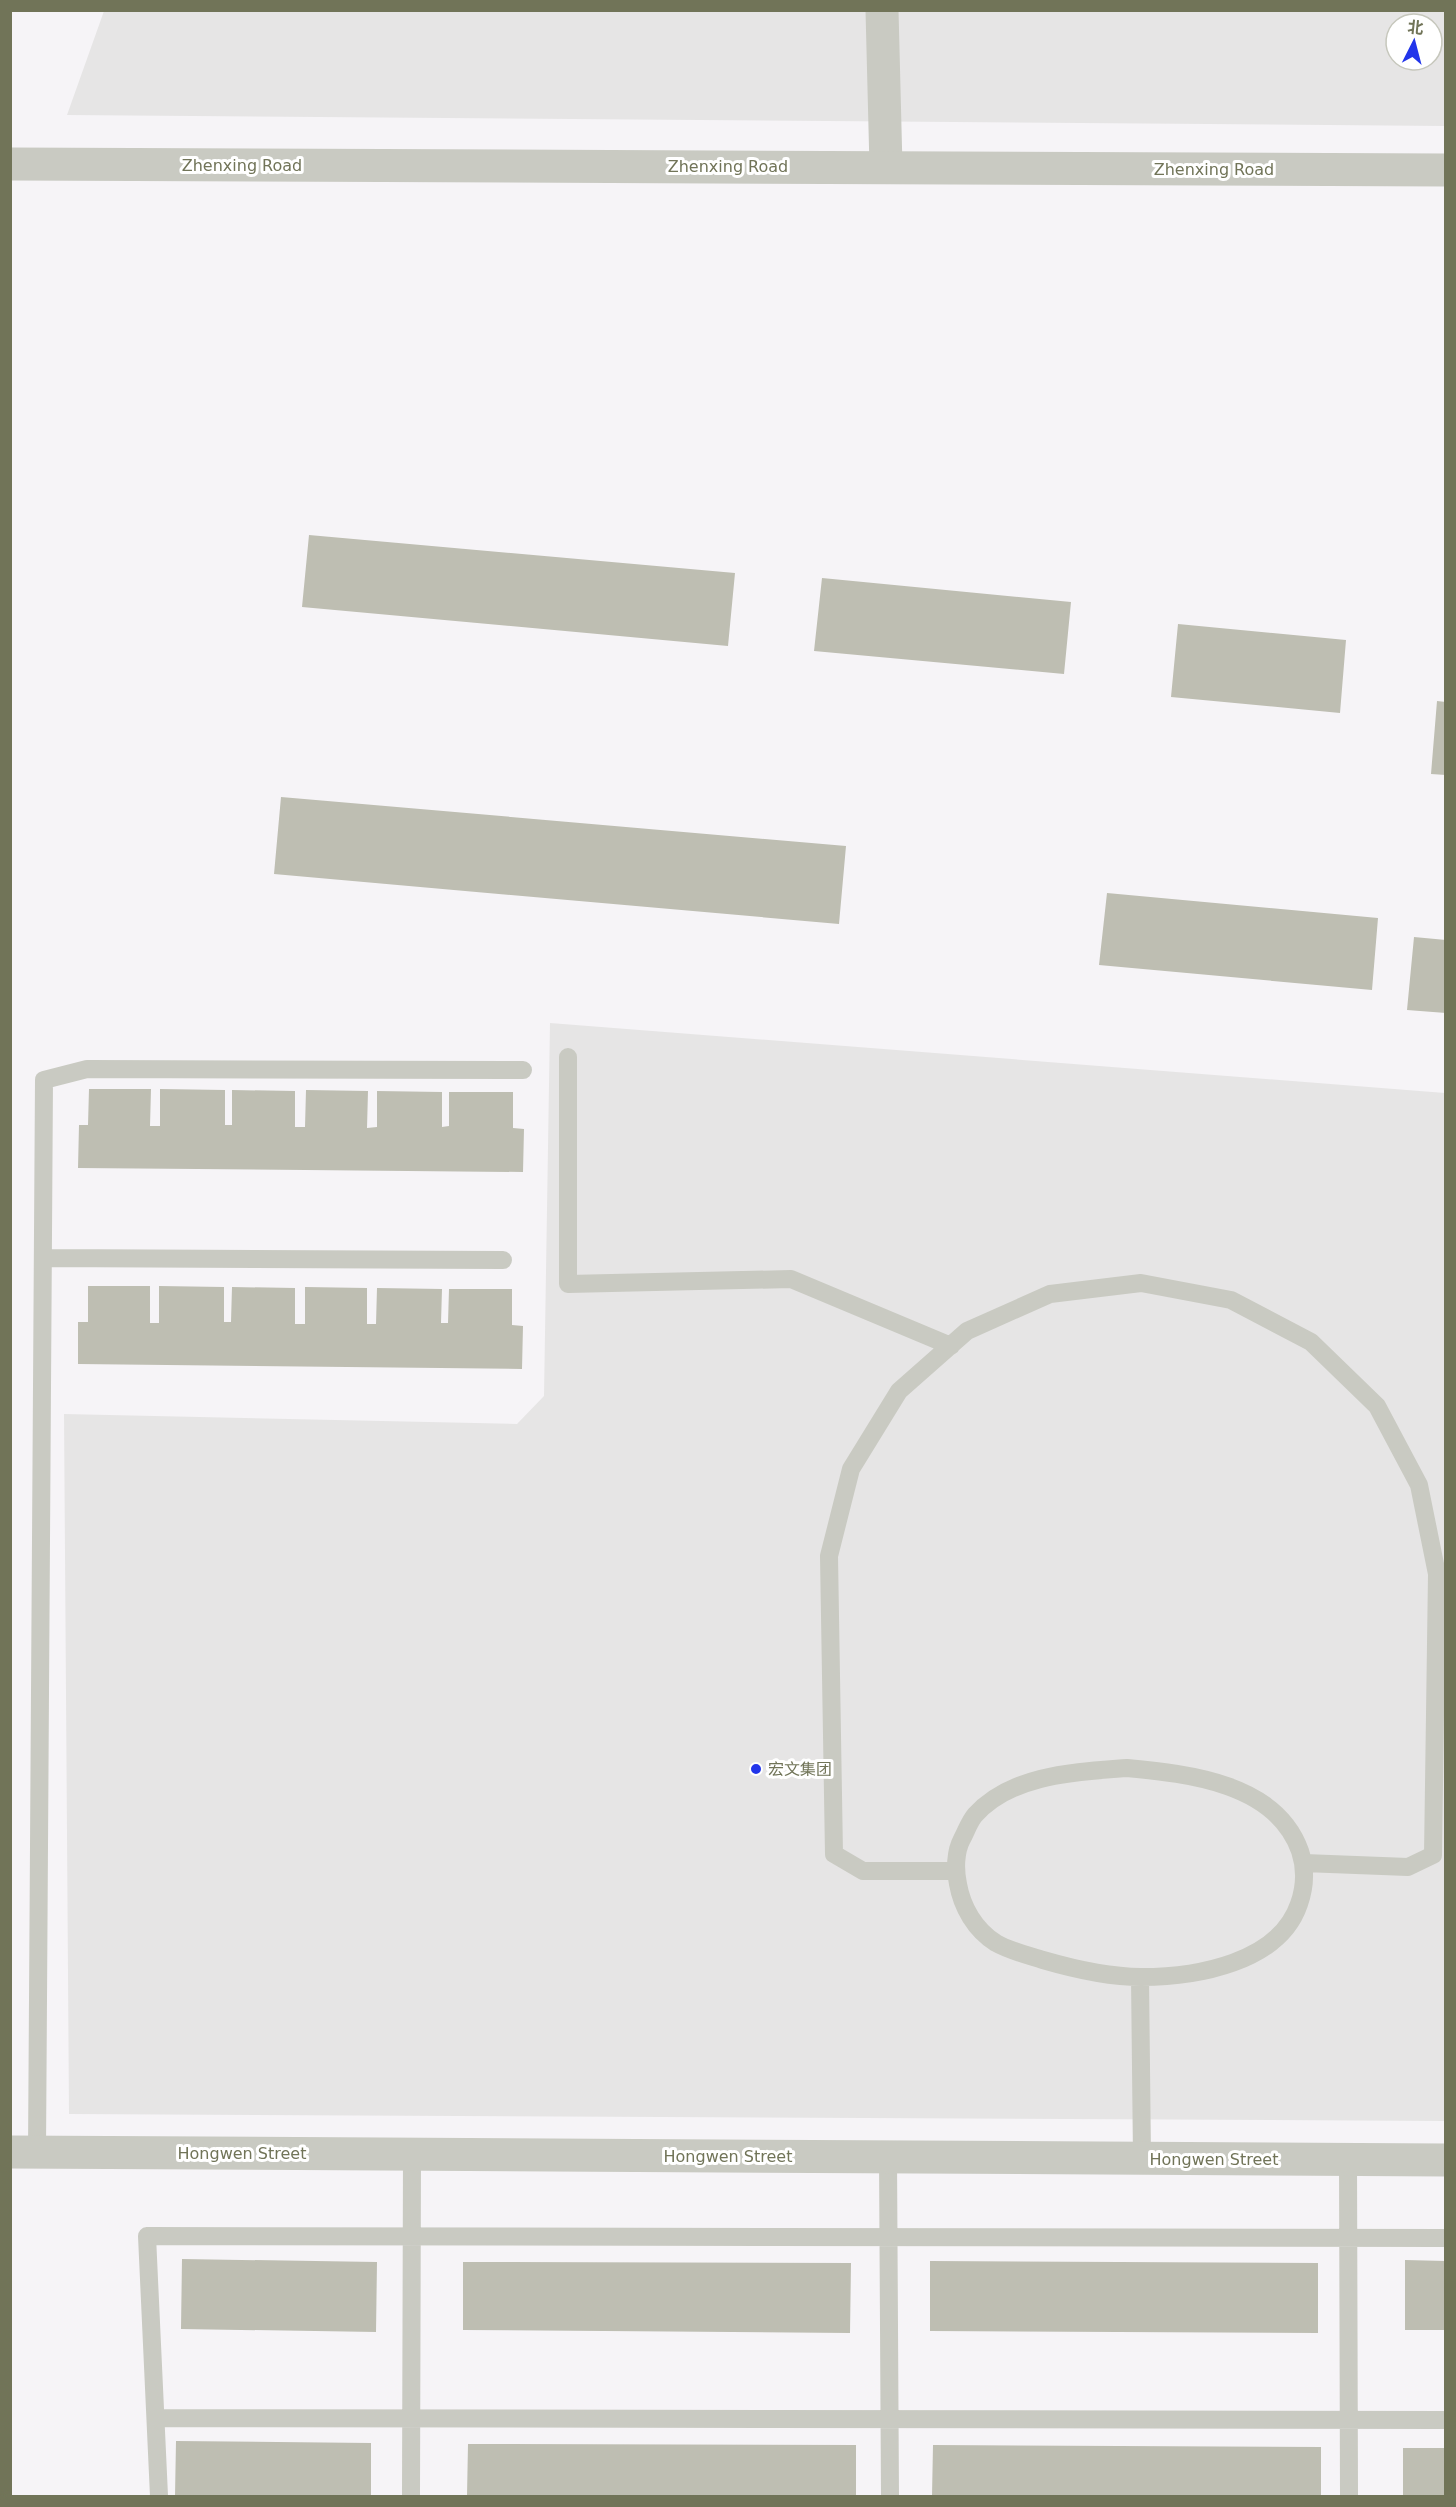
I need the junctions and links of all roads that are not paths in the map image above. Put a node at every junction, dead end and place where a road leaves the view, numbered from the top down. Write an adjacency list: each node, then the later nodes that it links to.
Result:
1 (882, 10): 3 (street)
2 (10, 164): 3 (street, Zhenxing Road)
3 (886, 167): 4 (street, Zhenxing Road)
4 (1446, 170)
5 (568, 1057): 9 (lane)
6 (523, 1070): 7 (lane)
7 (43, 1258): 8 (lane); 13 (lane)
8 (503, 1260)
9 (951, 1346): 10 (lane); 11 (lane)
10 (1304, 1863): 11 (lane); 12 (lane)
11 (955, 1871): 12 (lane)
12 (1140, 1977): 16 (lane)
13 (24, 2152): 14 (street, Hongwen Street)
14 (412, 2155): 15 (street, Hongwen Street); 19 (lane)
15 (888, 2157): 16 (street, Hongwen Street); 20 (lane)
16 (1142, 2158): 17 (street, Hongwen Street)
17 (1348, 2160): 18 (street, Hongwen Street); 21 (lane)
18 (1446, 2160)
19 (412, 2237): 20 (lane); 23 (lane); 24 (lane)
20 (888, 2237): 21 (lane); 25 (lane)
21 (1348, 2238): 22 (lane); 26 (lane)
22 (1446, 2238)
23 (156, 2418): 24 (lane); 28 (lane)
24 (412, 2418): 25 (lane); 29 (lane)
25 (889, 2419): 26 (lane); 30 (lane)
26 (1349, 2420): 27 (lane); 31 (lane)
27 (1446, 2420)
28 (159, 2496)
29 (411, 2496)
30 (890, 2496)
31 (1349, 2496)

